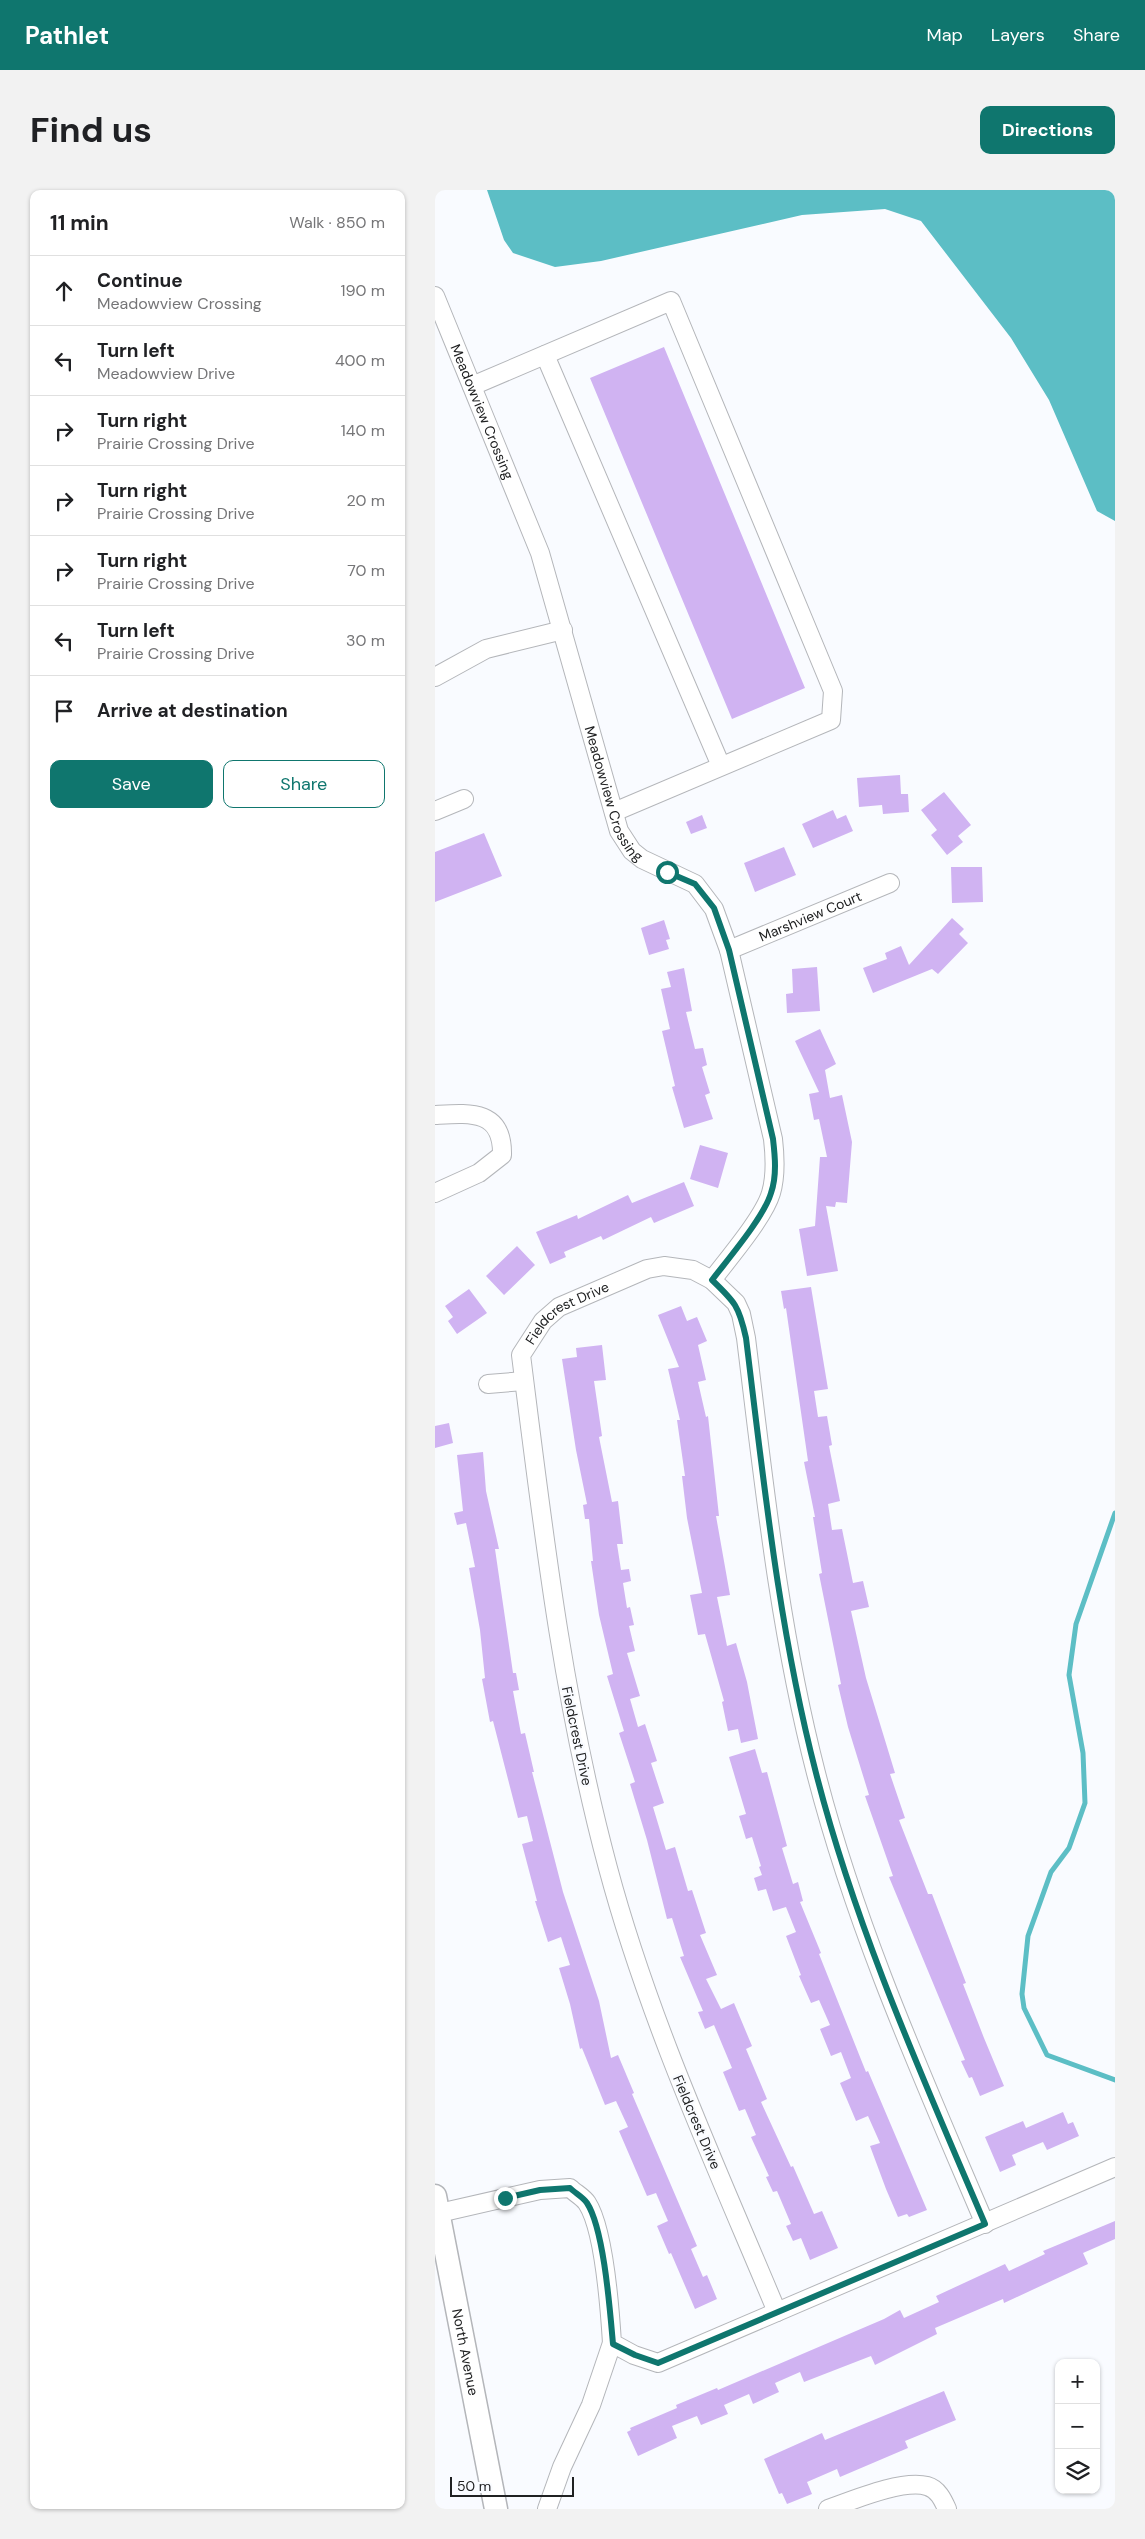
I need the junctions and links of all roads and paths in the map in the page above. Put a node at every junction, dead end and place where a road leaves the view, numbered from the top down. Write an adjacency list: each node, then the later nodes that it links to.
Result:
1 (435, 296): 3 (street, Meadowview Crossing)
2 (545, 355): 3 (street); 6 (street); 6 (street)
3 (472, 386): 4 (street, Meadowview Crossing)
4 (563, 630): 5 (street); 9 (street, Meadowview Crossing)
5 (435, 677)
6 (721, 766): 9 (street)
7 (464, 799): 8 (street)
8 (435, 811)
9 (614, 812): 11 (street, Meadowview Crossing)
10 (891, 883): 11 (street, Marshview Court)
11 (729, 950): 14 (street, Meadowview Crossing)
12 (435, 1115): 13 (street)
13 (435, 1193)
14 (712, 1280): 15 (street, Fieldcrest Drive); 19 (street)
15 (524, 1381): 16 (street); 20 (street, Fieldcrest Drive)
16 (488, 1384)
17 (1115, 2167): 19 (street)
18 (436, 2208): 21 (street); 22 (main road, North Avenue)
19 (985, 2224): 20 (street)
20 (777, 2312): 21 (street)
21 (613, 2344): 23 (street)
22 (496, 2509)
23 (547, 2509)
24 (828, 2509): 25 (street)
25 (947, 2509)

